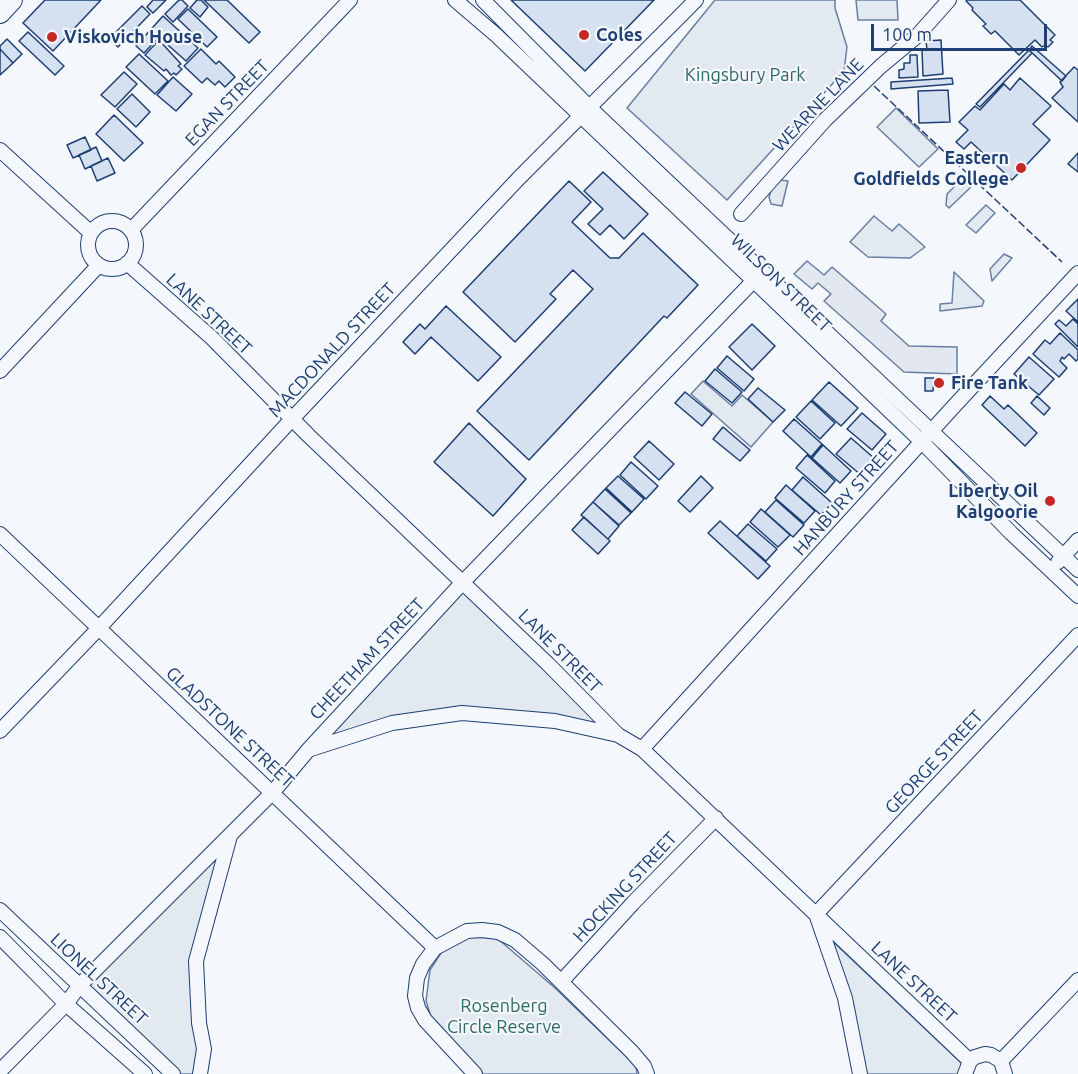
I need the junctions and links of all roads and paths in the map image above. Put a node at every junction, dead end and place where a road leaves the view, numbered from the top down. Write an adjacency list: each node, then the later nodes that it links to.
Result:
1 (12, 0): 7 (highway)
2 (350, 0): 11 (street, EGAN STREET)
3 (455, 0): 8 (street, WILSON STREET)
4 (483, 0): 8 (street, WILSON STREET)
5 (696, 0): 8 (street, MACDONALD STREET)
6 (949, 0): 10 (street, WEARNE LANE)
7 (0, 12)
8 (585, 113): 16 (street, WILSON STREET); 18 (street, MACDONALD STREET)
9 (0, 150): 12 (street)
10 (741, 214)
11 (131, 230): 12 (street); 13 (street)
12 (91, 233): 14 (street)
13 (127, 263): 14 (street); 18 (street, LANE STREET)
14 (99, 265): 17 (street)
15 (1078, 273): 19 (street, HANBURY STREET)
16 (758, 276): 19 (street, WILSON STREET); 25 (street, CHEETHAM STREET)
17 (0, 371)
18 (292, 419): 25 (street, LANE STREET); 27 (street, MACDONALD STREET)
19 (926, 437): 22 (street, WILSON STREET); 23 (street, WILSON STREET); 32 (street, HANBURY STREET)
20 (0, 534): 27 (street, GLADSTONE STREET)
21 (1078, 540): 22 (street)
22 (1064, 556): 23 (street); 24 (street, WILSON STREET)
23 (1050, 570): 26 (street, WILSON STREET)
24 (1078, 570)
25 (463, 582): 30 (street, LANE STREET); 31 (street, CHEETHAM STREET)
26 (1078, 596)
27 (99, 628): 29 (street, MACDONALD STREET); 33 (street, GLADSTONE STREET)
28 (1078, 635): 37 (street, GEORGE STREET)
29 (0, 731)
30 (618, 735): 31 (street); 32 (street, LANE STREET)
31 (309, 749): 33 (street, CHEETHAM STREET)
32 (642, 749): 34 (street, LANE STREET)
33 (273, 792): 35 (street, CHEETHAM STREET); 39 (street, GLADSTONE STREET)
34 (716, 818): 37 (street, LANE STREET); 41 (street, HOCKING STREET)
35 (231, 835): 42 (street, CHEETHAM STREET); 49 (street)
36 (0, 910): 42 (street, LIONEL STREET)
37 (816, 914): 44 (street, LANE STREET); 52 (street)
38 (0, 937): 43 (street)
39 (435, 948): 41 (street); 50 (street)
40 (1078, 980): 45 (street)
41 (561, 982): 51 (street)
42 (80, 985): 43 (street, CHEETHAM STREET); 48 (street, LIONEL STREET)
43 (66, 1004): 46 (street, CHEETHAM STREET); 47 (street)
44 (968, 1067): 45 (street)
45 (1003, 1067)
46 (0, 1071)
47 (145, 1074)
48 (173, 1074)
49 (200, 1074)
50 (474, 1074)
51 (646, 1074)
52 (860, 1074)

